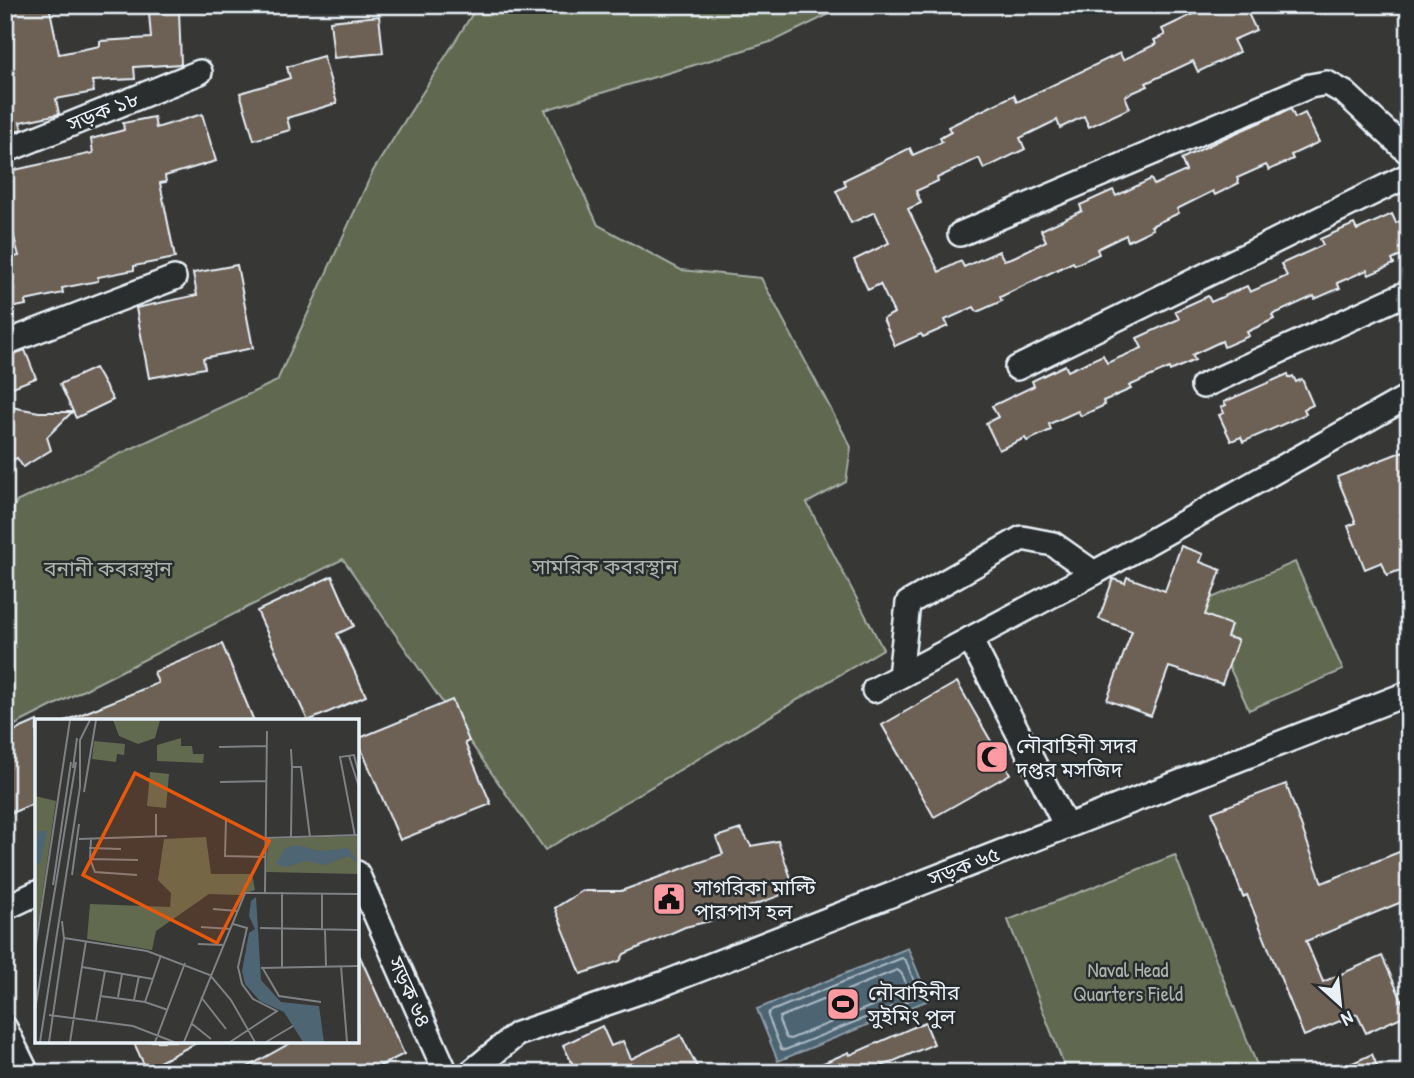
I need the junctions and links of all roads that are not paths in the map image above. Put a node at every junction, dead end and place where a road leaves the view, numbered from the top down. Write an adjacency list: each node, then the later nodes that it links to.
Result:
1 (200, 72): 2 (street, সড়ক ১৮)
2 (5, 151)
3 (1409, 153): 5 (street)
4 (1409, 175): 9 (street)
5 (960, 234)
6 (174, 278): 8 (street)
7 (1409, 292): 10 (street)
8 (5, 343)
9 (1017, 368)
10 (1203, 386)
11 (1409, 396): 12 (street)
12 (1094, 573): 13 (street); 14 (street)
13 (970, 639): 14 (street); 17 (street)
14 (900, 676): 15 (street)
15 (874, 690)
16 (1409, 693): 17 (street, সড়ক ৬৫)
17 (1066, 826): 24 (street, সড়ক ৬৫)
18 (359, 877): 23 (street, সড়ক ৬৪)
19 (35, 894): 20 (street)
20 (5, 908)
21 (5, 1028): 22 (street)
22 (27, 1073)
23 (446, 1073)
24 (470, 1073)

